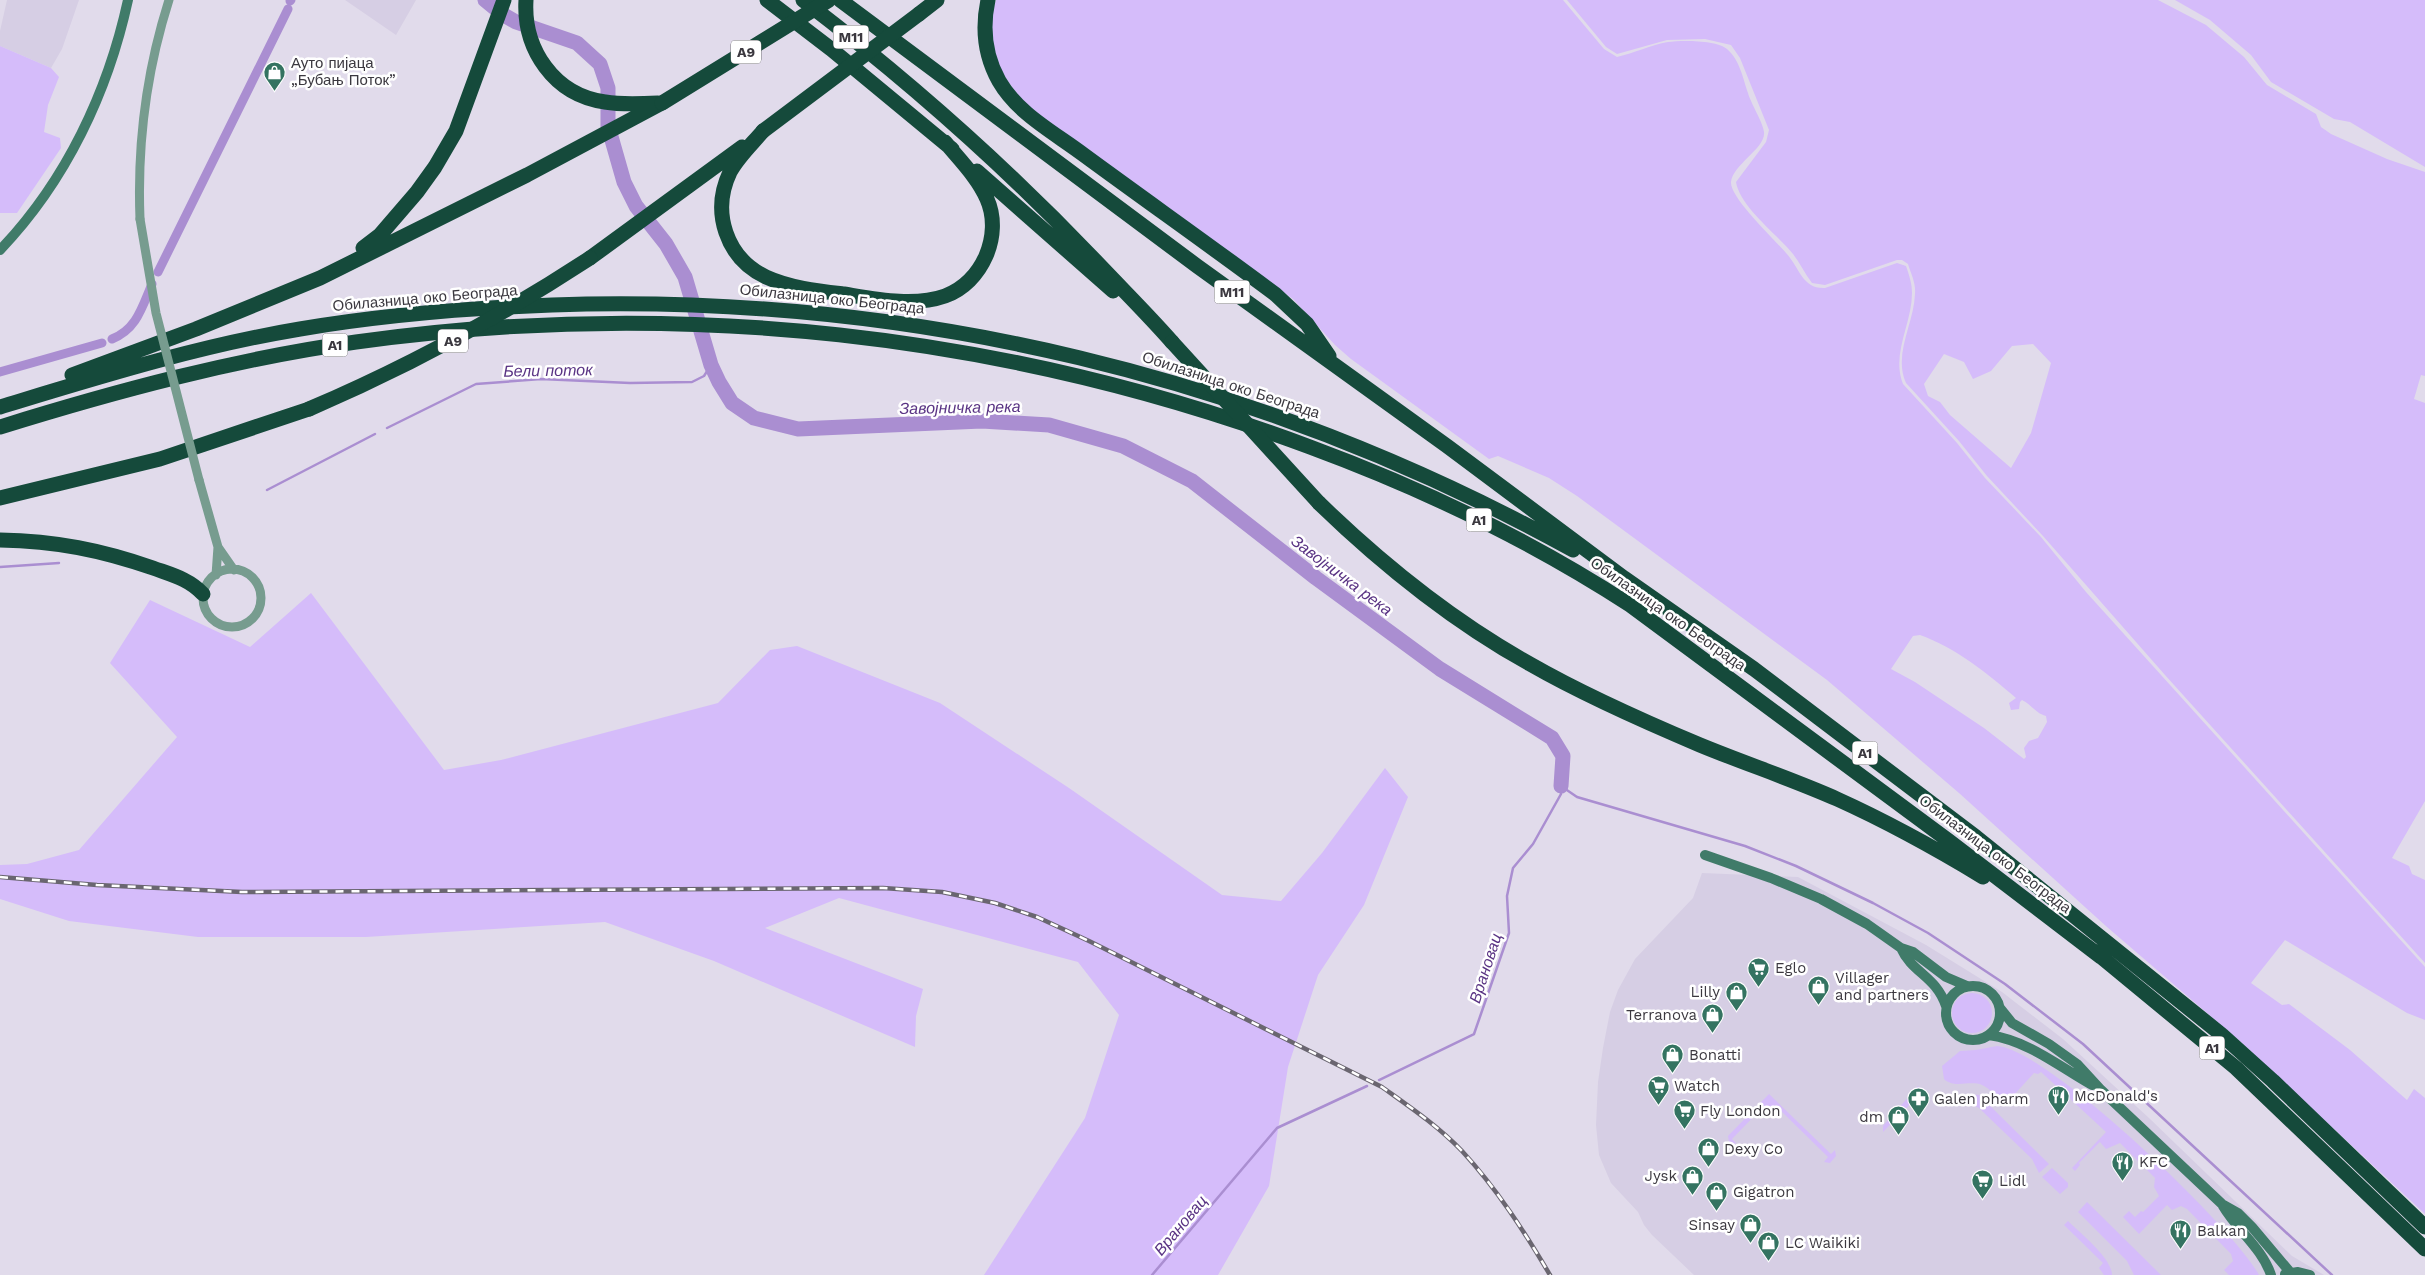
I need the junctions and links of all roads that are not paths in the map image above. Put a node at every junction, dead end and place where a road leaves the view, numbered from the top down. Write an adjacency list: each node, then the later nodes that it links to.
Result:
1 (128, 0): 14 (street)
2 (169, 0): 23 (street, bridge)
3 (504, 0): 15 (highway)
4 (526, 0): 11 (highway)
5 (767, 0): 13 (highway)
6 (803, 0): 16 (highway, M11)
7 (829, 0): 11 (highway, A9, bridge)
8 (840, 0): 17 (highway, M11)
9 (937, 0): 12 (highway, A9, bridge)
10 (988, 0): 17 (highway)
11 (662, 103): 15 (highway, A9)
12 (763, 131): 13 (highway); 21 (highway, A9, bridge)
13 (944, 142): 16 (highway)
14 (0, 250)
15 (320, 278): 18 (highway, A9)
16 (1153, 320): 30 (highway, bridge)
17 (1336, 365): 26 (highway)
18 (0, 401)
19 (0, 407): 26 (highway, Обилазница око Београда / A1)
20 (0, 427): 30 (highway, Обилазница око Београда / A1)
21 (0, 498)
22 (0, 540): 27 (highway)
23 (218, 547): 24 (street); 25 (street)
24 (234, 570): 25 (street); 27 (street)
25 (216, 575): 27 (street)
26 (1624, 578): 37 (highway, A1)
27 (203, 594)
28 (1705, 855): 29 (street)
29 (1901, 948): 31 (street); 32 (street)
30 (2101, 957): 38 (highway, A1)
31 (1967, 986): 32 (street); 33 (street)
32 (1946, 1006): 34 (street)
33 (2000, 1008): 34 (street); 35 (street)
34 (1989, 1035): 35 (street)
35 (2100, 1089): 36 (street)
36 (2222, 1204): 39 (street); 40 (street)
37 (2425, 1227)
38 (2425, 1249)
39 (2287, 1274): 41 (street)
40 (2270, 1275)
41 (2310, 1275)

